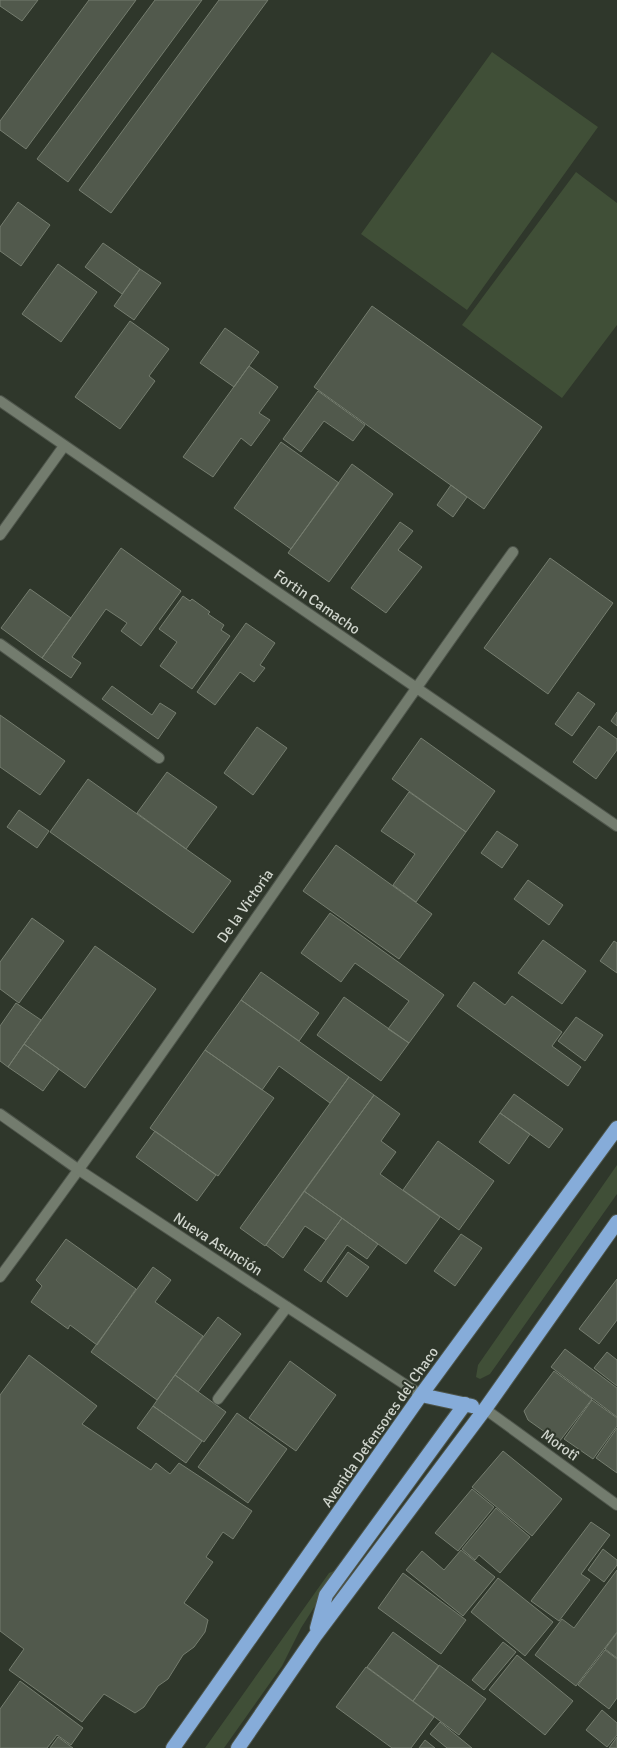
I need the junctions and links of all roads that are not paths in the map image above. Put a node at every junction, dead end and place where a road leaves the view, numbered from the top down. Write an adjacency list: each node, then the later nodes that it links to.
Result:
1 (0, 402): 2 (street, Fortin Camacho)
2 (64, 446): 3 (street); 6 (street, Fortin Camacho)
3 (0, 535)
4 (513, 552): 6 (street, De la Victoria)
5 (0, 644): 7 (street)
6 (415, 688): 8 (street, Fortin Camacho); 11 (street, De la Victoria)
7 (158, 758)
8 (617, 826)
9 (0, 1114): 11 (street, Nueva Asunción)
10 (617, 1128): 15 (highway, Avenida Defensores del Chaco)
11 (79, 1170): 13 (street, De la Victoria); 14 (street, Nueva Asunción)
12 (617, 1222): 18 (highway)
13 (0, 1277)
14 (287, 1307): 15 (street, Nueva Asunción); 16 (street)
15 (421, 1396): 17 (highway); 21 (highway, Avenida Defensores del Chaco)
16 (218, 1399)
17 (465, 1404): 18 (highway); 20 (highway)
18 (485, 1409): 19 (street, Morotî); 20 (highway)
19 (617, 1505)
20 (315, 1636): 22 (highway)
21 (173, 1748)
22 (238, 1748)

